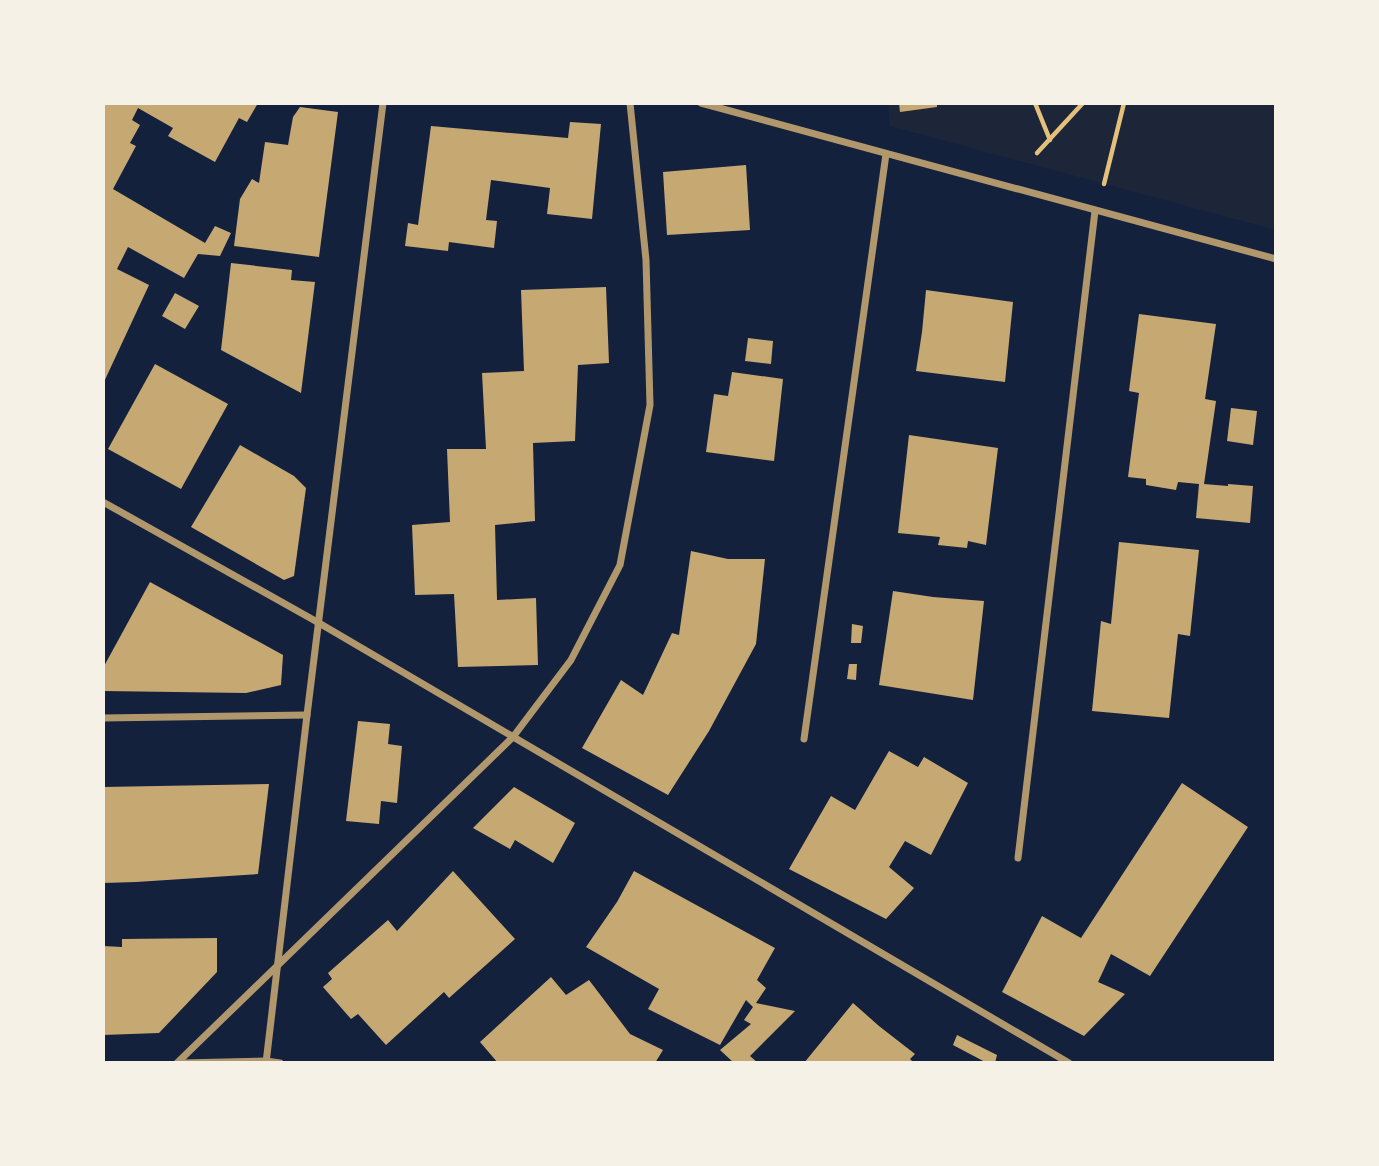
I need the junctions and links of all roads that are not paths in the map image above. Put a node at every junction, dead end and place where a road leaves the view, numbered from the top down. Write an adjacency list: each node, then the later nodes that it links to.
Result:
1 (383, 103): 8 (street)
2 (630, 103): 11 (street)
3 (701, 103): 4 (street)
4 (886, 154): 5 (street); 12 (street)
5 (1095, 211): 6 (street); 13 (street)
6 (1276, 259)
7 (103, 502): 8 (street)
8 (319, 623): 9 (street); 11 (street)
9 (307, 715): 10 (street); 14 (street)
10 (103, 718)
11 (513, 737): 14 (street); 18 (street)
12 (804, 739)
13 (1018, 859)
14 (277, 966): 15 (street); 16 (street)
15 (266, 1062): 16 (street); 17 (street)
16 (179, 1063)
17 (280, 1063)
18 (1069, 1063)

